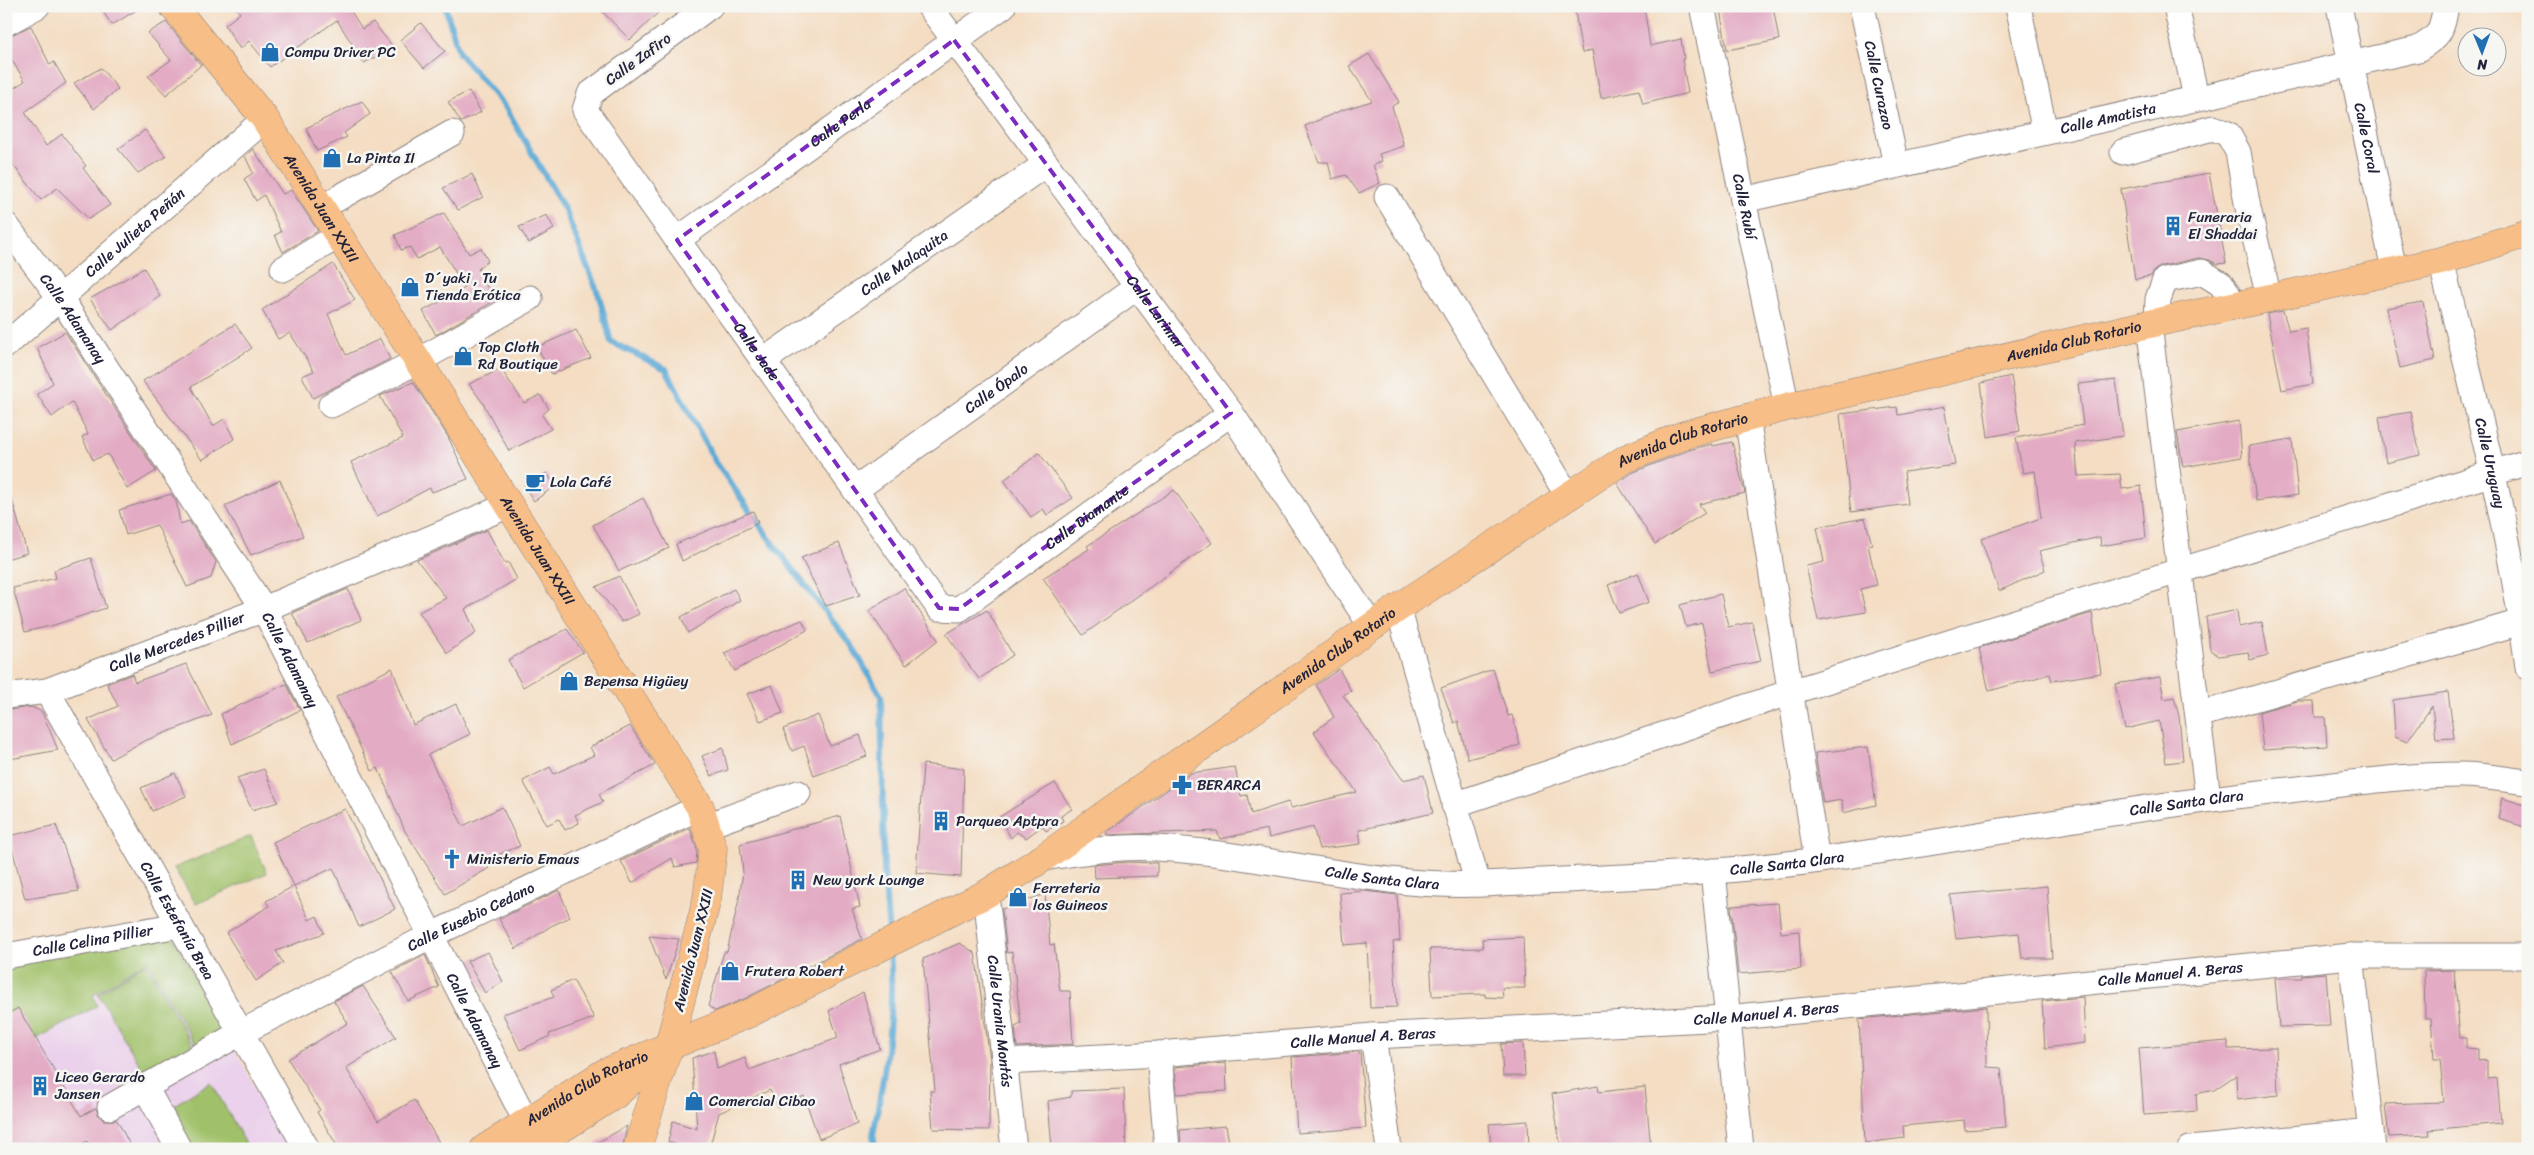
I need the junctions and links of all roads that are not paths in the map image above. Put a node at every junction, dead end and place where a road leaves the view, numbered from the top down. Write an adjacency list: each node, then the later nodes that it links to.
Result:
1 (37, 6): 12 (street)
2 (173, 6): 17 (main road, Avenida Juan XXIII)
3 (710, 6): 15 (street, Calle Zafiro)
4 (929, 6): 13 (street, Calle Larimar)
5 (1003, 6): 13 (street, Calle Perla)
6 (1702, 6): 24 (street, Calle Rubí)
7 (1862, 6): 22 (street, Calle Curazao)
8 (2018, 6): 18 (street)
9 (2176, 6): 16 (street)
10 (2339, 6): 14 (street, Calle Coral)
11 (2446, 6): 14 (street, Calle Amatista)
12 (6, 23)
13 (954, 40): 21 (street, Calle Larimar); 29 (street, Calle Perla)
14 (2352, 64): 16 (street, Calle Amatista); 32 (street, Calle Coral)
15 (590, 94): 29 (street, Calle Jade)
16 (2196, 97): 18 (street, Calle Amatista)
17 (264, 119): 25 (main road, Avenida Juan XXIII); 36 (street, Calle Julieta Peñán)
18 (2045, 132): 22 (street, Calle Amatista)
19 (452, 133): 25 (street)
20 (2123, 152): 35 (street)
21 (1046, 164): 33 (street, Calle Larimar); 41 (street, Calle Malaquita)
22 (1896, 165): 24 (street, Calle Amatista)
23 (1387, 197): 49 (street)
24 (1743, 200): 43 (street, Calle Rubí)
25 (321, 208): 28 (main road, Avenida Juan XXIII)
26 (6, 225): 36 (street, Calle Adamanay)
27 (2528, 233): 30 (main road, Avenida Club Rotario)
28 (338, 236): 31 (street); 40 (main road, Avenida Juan XXIII)
29 (677, 240): 41 (street, Calle Jade)
30 (2441, 261): 32 (main road, Avenida Club Rotario); 47 (street, Calle Uruguay)
31 (283, 269)
32 (2394, 270): 35 (main road, Avenida Club Rotario)
33 (1137, 286): 44 (street, Calle Larimar); 48 (street, Calle Ópalo)
34 (530, 298): 40 (street)
35 (2269, 298): 37 (main road, Avenida Club Rotario)
36 (61, 299): 39 (street, Calle Julieta Peñán); 54 (street, Calle Adamanay)
37 (2235, 305): 38 (main road, Avenida Club Rotario); 38 (street)
38 (2153, 323): 43 (main road, Avenida Club Rotario); 51 (street)
39 (6, 345)
40 (418, 361): 42 (street); 50 (main road, Avenida Juan XXIII)
41 (763, 361): 48 (street, Calle Jade)
42 (331, 405)
43 (1786, 407): 45 (main road, Avenida Club Rotario)
44 (1231, 413): 52 (street, Calle Diamante); 56 (street, Calle Larimar)
45 (1747, 417): 49 (main road, Avenida Club Rotario); 59 (street)
46 (2528, 462): 47 (street)
47 (2493, 473): 51 (street); 55 (street, Calle Uruguay)
48 (855, 490): 52 (street, Calle Jade)
49 (1568, 496): 53 (main road, Avenida Club Rotario)
50 (509, 505): 54 (street, Calle Mercedes Pillier); 66 (main road, Avenida Juan XXIII)
51 (2180, 572): 59 (street); 61 (street)
52 (939, 608)
53 (1398, 608): 56 (main road, Avenida Club Rotario); 65 (street)
54 (264, 609): 58 (street, Calle Mercedes Pillier); 73 (street, Calle Adamanay)
55 (2525, 621): 57 (street, Calle Uruguay); 61 (street)
56 (1372, 627): 67 (main road, Avenida Club Rotario)
57 (2528, 667)
58 (47, 691): 60 (street, Calle Mercedes Pillier); 72 (street, Calle Estefanía Brea)
59 (1792, 692): 65 (street); 68 (street)
60 (6, 696)
61 (2198, 715): 64 (street)
62 (2528, 782): 64 (street, Calle Santa Clara)
63 (798, 793): 66 (street, Calle Eusebio Cedano)
64 (2208, 798): 68 (street, Calle Santa Clara)
65 (1454, 805): 70 (street)
66 (703, 816): 73 (street, Calle Eusebio Cedano); 80 (main road, Avenida Juan XXIII)
67 (1043, 858): 70 (street, Calle Santa Clara); 71 (main road, Avenida Club Rotario)
68 (1817, 860): 69 (street, Calle Santa Clara)
69 (1713, 870): 70 (street, Calle Santa Clara); 77 (street)
70 (1478, 884)
71 (986, 894): 80 (main road, Avenida Club Rotario); 82 (street, Calle Urania Montás)
72 (179, 925): 74 (street, Calle Celina Pillier); 78 (street, Calle Estefanía Brea)
73 (432, 935): 78 (street, Calle Eusebio Cedano); 85 (street, Calle Adamanay)
74 (6, 956)
75 (2351, 956): 76 (street, Calle Manuel A. Beras); 77 (street, Calle Manuel A. Beras); 86 (street)
76 (2528, 956)
77 (1727, 1018): 79 (street, Calle Manuel A. Beras); 94 (street)
78 (242, 1032): 83 (street, Calle Eusebio Cedano); 88 (street, Calle Estefanía Brea)
79 (1374, 1036): 81 (street, Calle Manuel A. Beras); 93 (street)
80 (668, 1049): 85 (main road, Avenida Club Rotario); 90 (main road, Avenida Juan XXIII)
81 (1159, 1054): 82 (street, Calle Manuel A. Beras); 92 (street)
82 (1006, 1062): 91 (street, Calle Urania Montás)
83 (145, 1087): 84 (street, Calle Eusebio Cedano); 87 (street)
84 (110, 1107)
85 (528, 1136): 89 (main road, Avenida Club Rotario)
86 (2372, 1140): 95 (street)
87 (179, 1149)
88 (307, 1149)
89 (484, 1149)
90 (637, 1149)
91 (1014, 1149)
92 (1168, 1149)
93 (1389, 1149)
94 (1741, 1149)
95 (2190, 1149)

